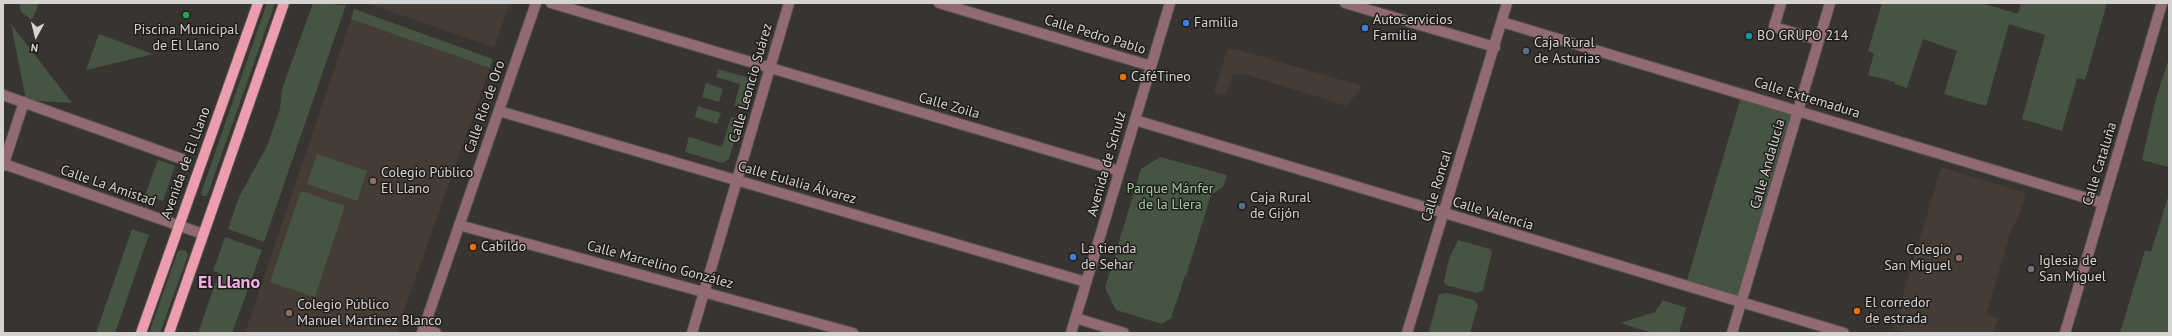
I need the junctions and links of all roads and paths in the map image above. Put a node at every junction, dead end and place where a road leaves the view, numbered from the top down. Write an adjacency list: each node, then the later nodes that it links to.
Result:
1 (258, 3): 30 (main road, Avenida de El Llano)
2 (284, 3): 31 (main road)
3 (536, 3): 20 (street, Calle Río de Oro)
4 (552, 3): 17 (street, Calle Zoila)
5 (789, 3): 17 (street, Calle Leoncio Suárez)
6 (939, 3): 16 (street, Calle Pedro Pablo)
7 (1170, 3): 16 (street, Avenida de Schulz)
8 (1345, 3): 15 (street)
9 (1507, 3): 13 (street, Calle Roncal)
10 (1781, 3): 14 (street)
11 (1830, 3): 14 (street, Calle Andalucía)
12 (2162, 3): 27 (street, Calle Cataluña)
13 (1502, 22): 15 (street, Calle Roncal); 21 (street, Calle Extremadura)
14 (1819, 40): 21 (street, Calle Andalucía)
15 (1494, 47): 28 (street, Calle Roncal)
16 (1151, 66): 22 (street, Avenida de Schulz)
17 (770, 68): 25 (street, Calle Zoila); 26 (street, Calle Leoncio Suárez)
18 (3, 95): 19 (street)
19 (24, 102): 23 (street); 24 (street)
20 (499, 110): 26 (street, Calle Eulalia Álvarez); 29 (street, Calle Río de Oro)
21 (1798, 110): 27 (street, Calle Extremadura); 34 (street, Calle Andalucía)
22 (1135, 120): 25 (street, Avenida de Schulz); 28 (street, Calle Valencia)
23 (182, 159)
24 (3, 165): 30 (street, Calle La Amistad)
25 (1119, 171): 32 (street, Avenida de Schulz)
26 (737, 180): 32 (street, Calle Eulalia Álvarez); 33 (street, Calle Leoncio Suárez)
27 (2104, 203): 47 (street, Calle Cataluña)
28 (1443, 214): 34 (street, Calle Valencia); 44 (street, Calle Roncal)
29 (459, 225): 33 (street, Calle Marcelino González); 36 (street, Calle Río de Oro)
30 (179, 226): 31 (street, Calle La Amistad); 37 (main road, Avenida de El Llano)
31 (203, 234): 38 (main road)
32 (1086, 282): 35 (street, Avenida de Schulz)
33 (704, 292): 40 (street, Calle Leoncio Suárez); 41 (street, Calle Marcelino González)
34 (1741, 303): 45 (street, Calle Andalucía); 46 (street, Calle Valencia)
35 (1076, 318): 42 (street, Avenida de Schulz); 43 (street)
36 (422, 331): 39 (street)
37 (141, 333)
38 (169, 333)
39 (436, 333)
40 (692, 333)
41 (853, 333)
42 (1071, 333)
43 (1124, 333)
44 (1407, 333)
45 (1732, 333)
46 (1844, 333)
47 (2065, 333)

